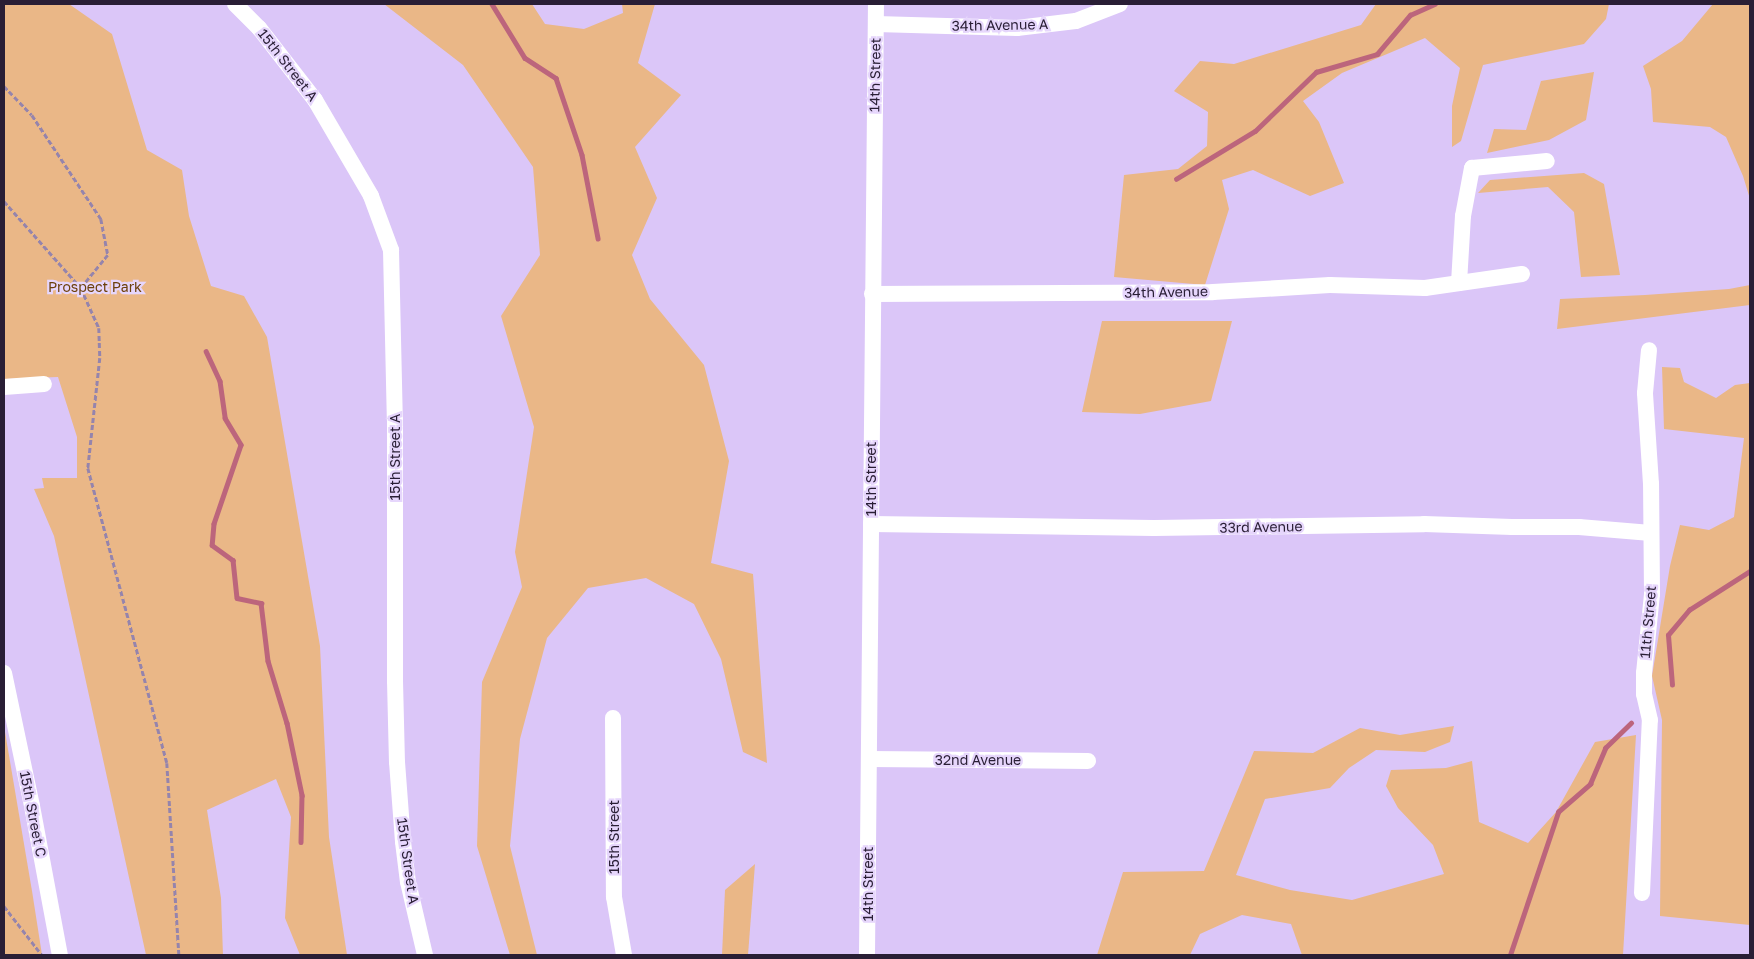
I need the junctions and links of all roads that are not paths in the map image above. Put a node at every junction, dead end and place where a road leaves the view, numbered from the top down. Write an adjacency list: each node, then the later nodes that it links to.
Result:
1 (235, 4): 20 (street, 15th Street A)
2 (876, 4): 4 (street, 14th Street)
3 (1120, 4): 4 (street, 34th Avenue A)
4 (876, 24): 8 (street, 14th Street)
5 (1547, 161): 7 (street)
6 (1522, 274): 7 (street, 34th Avenue)
7 (1459, 283): 8 (street, 34th Avenue)
8 (872, 294): 12 (street, 14th Street)
9 (1649, 350): 13 (street, 11th Street)
10 (44, 384): 11 (street)
11 (4, 387)
12 (871, 524): 13 (street, 33rd Avenue); 16 (street, 14th Street)
13 (1651, 533): 18 (street, 11th Street)
14 (4, 672): 19 (street, 15th Street C)
15 (613, 718): 21 (street, 15th Street)
16 (869, 759): 17 (street, 32nd Avenue); 22 (street, 14th Street)
17 (1088, 760)
18 (1642, 893)
19 (60, 955)
20 (425, 955)
21 (624, 955)
22 (868, 955)

